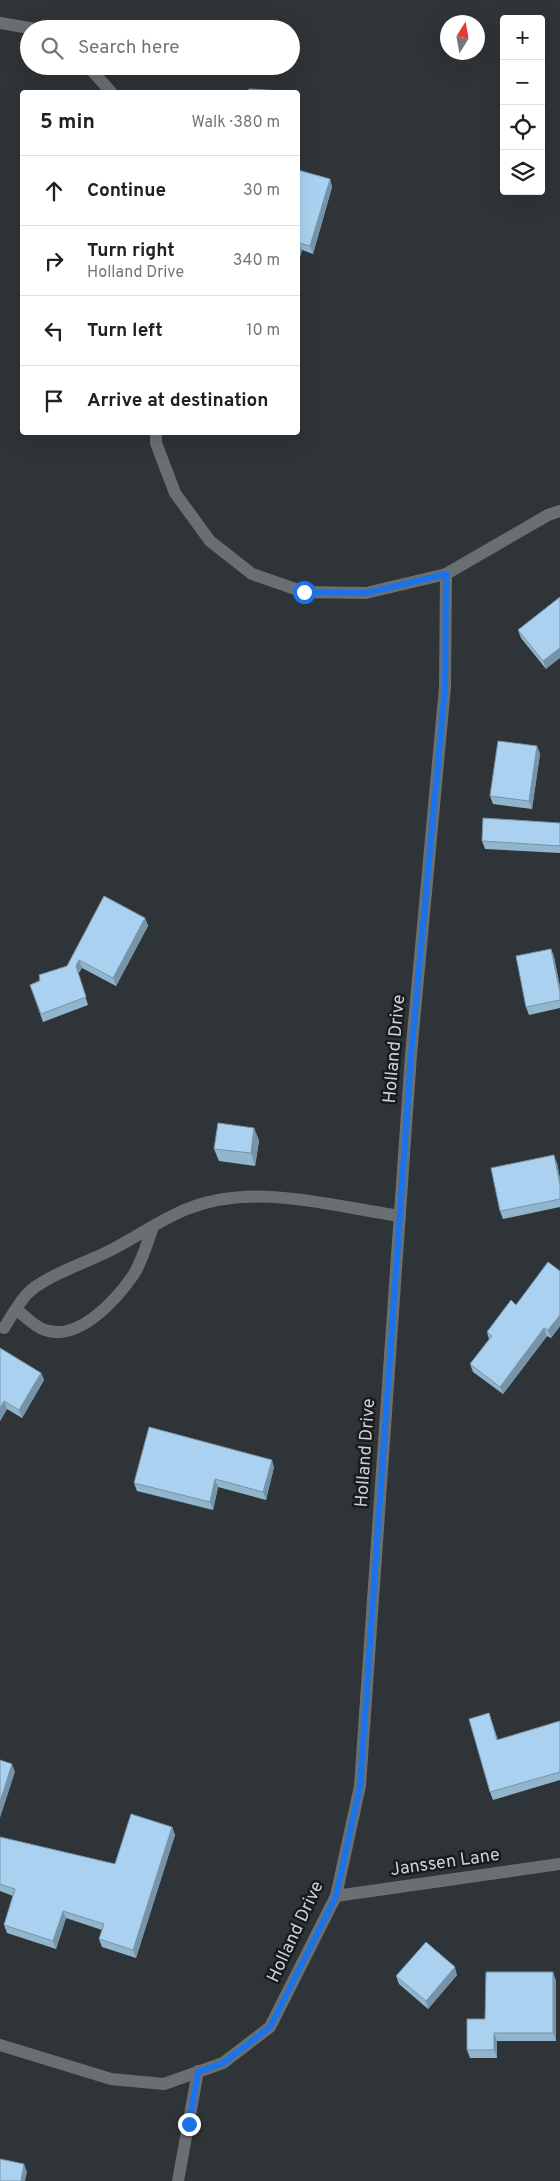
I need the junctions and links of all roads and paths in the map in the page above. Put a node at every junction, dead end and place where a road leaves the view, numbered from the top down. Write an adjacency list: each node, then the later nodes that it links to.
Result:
1 (0, 22): 2 (street)
2 (20, 26)
3 (96, 75): 4 (street)
4 (108, 90)
5 (156, 435): 7 (street)
6 (560, 511): 7 (street)
7 (446, 574): 8 (street, Holland Drive)
8 (400, 1216): 9 (street); 13 (street, Holland Drive)
9 (153, 1227): 10 (street); 10 (street)
10 (16, 1310): 11 (street)
11 (4, 1328)
12 (560, 1864): 13 (street, Janssen Lane)
13 (336, 1896): 15 (street, Holland Drive)
14 (0, 2045): 15 (street, Holland Drive)
15 (198, 2072): 16 (street)
16 (178, 2181)

